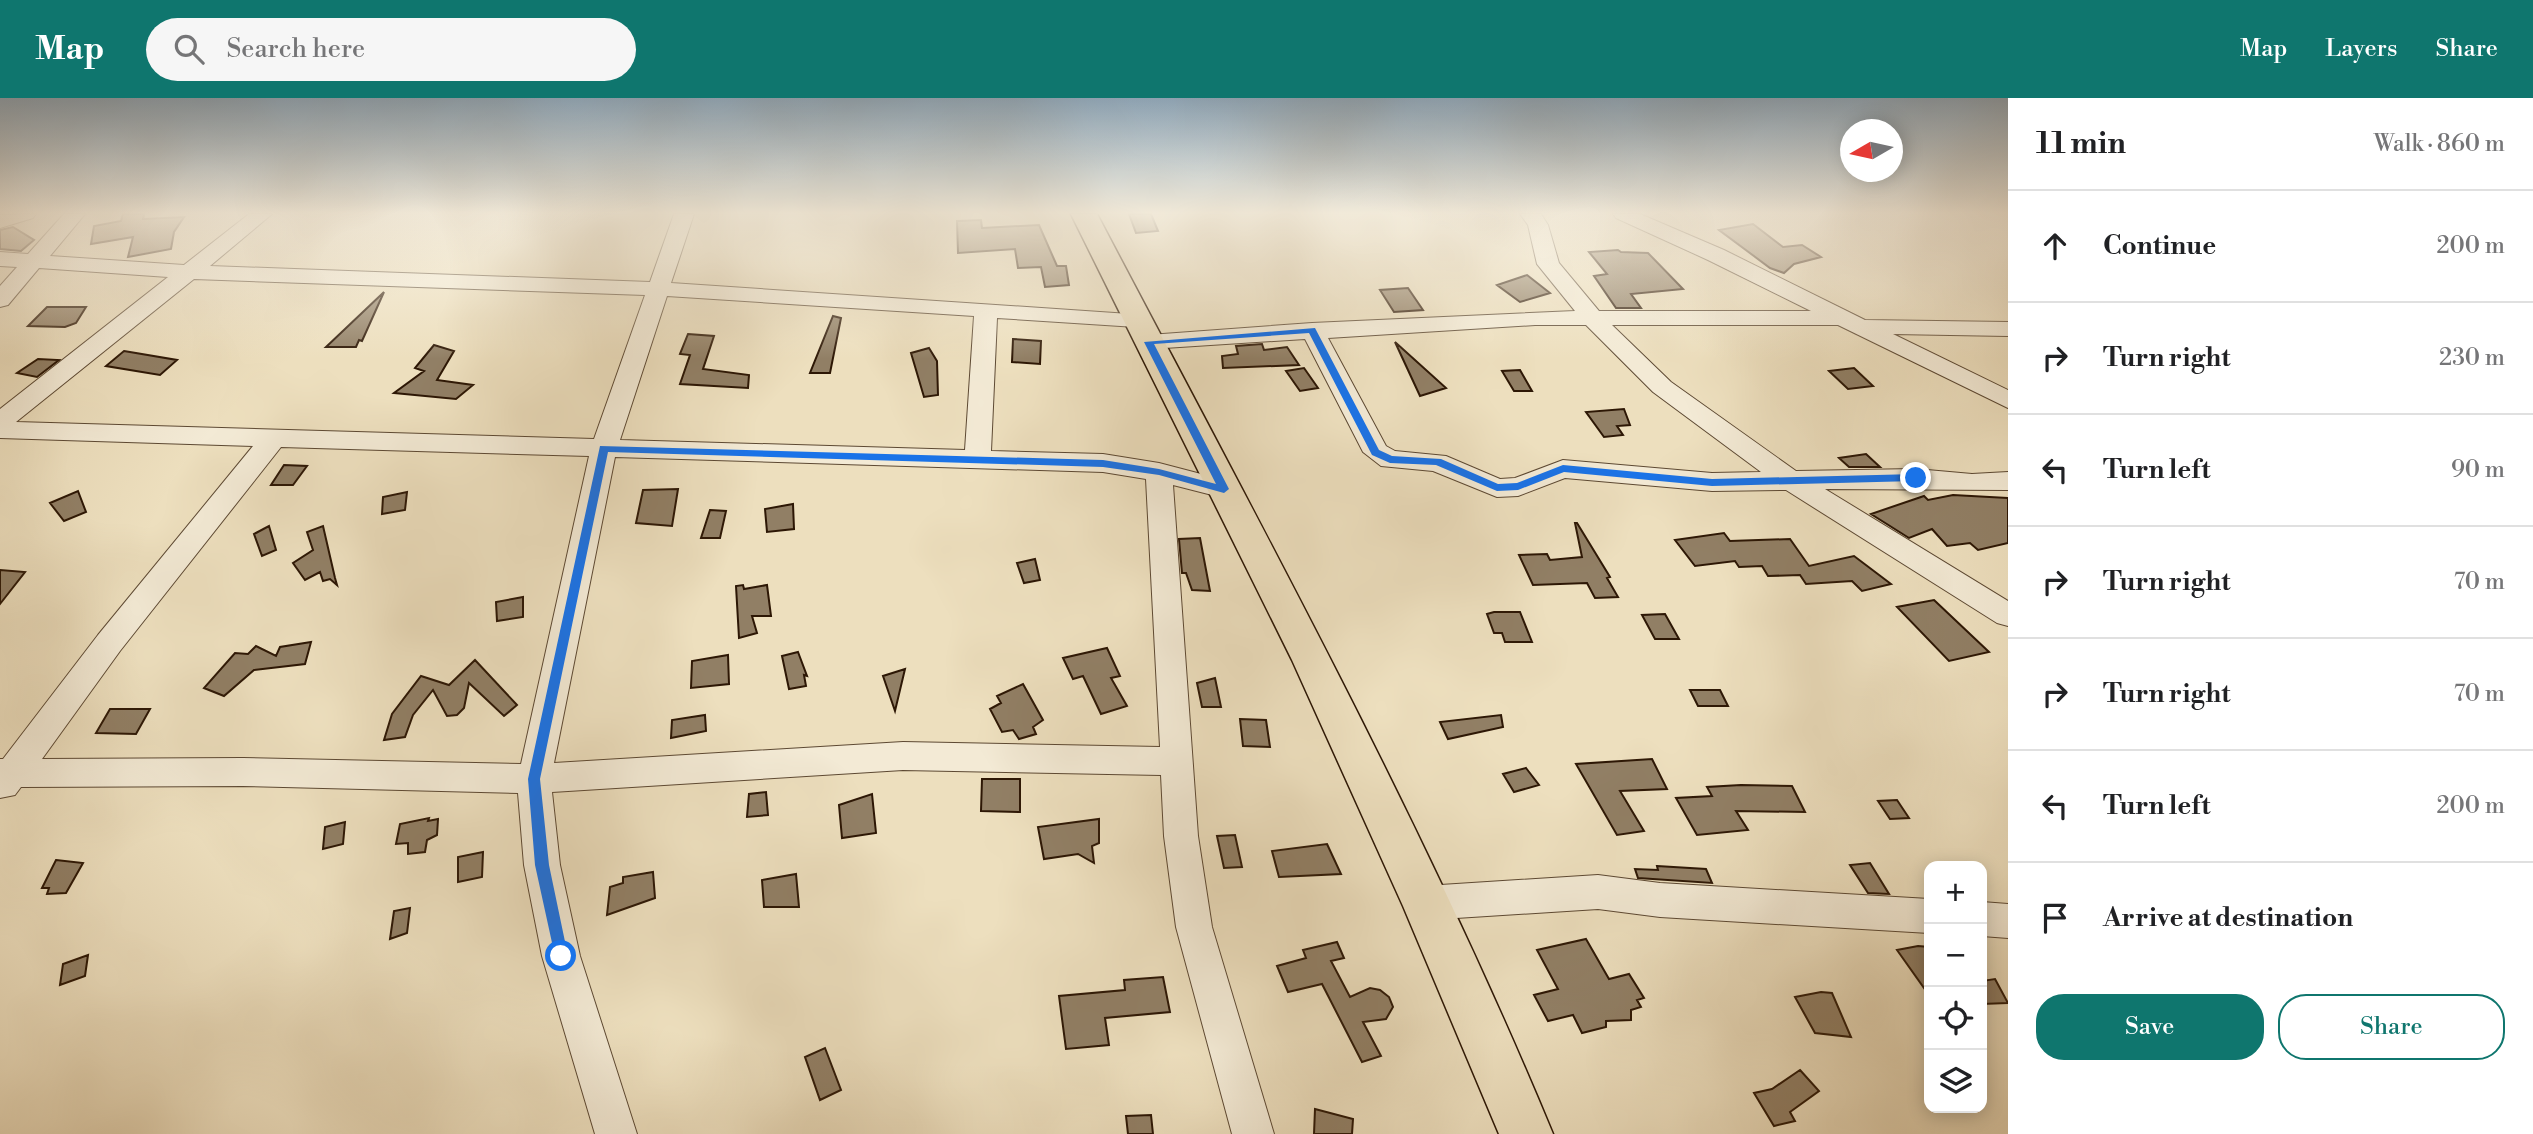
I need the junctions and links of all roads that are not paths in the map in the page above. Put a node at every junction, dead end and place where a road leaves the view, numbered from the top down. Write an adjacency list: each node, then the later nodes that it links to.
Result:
1 (34, 262): 10 (street)
2 (66, 262): 8 (street)
3 (200, 262): 8 (street)
4 (666, 262): 9 (street)
5 (1108, 262): 16 (main road)
6 (1548, 262): 12 (street)
7 (1729, 262): 13 (street)
8 (188, 272): 9 (street); 18 (street)
9 (656, 289): 11 (street); 21 (street)
10 (0, 300)
11 (986, 311): 16 (street); 22 (street)
12 (1592, 319): 13 (street); 15 (street); 24 (street)
13 (1849, 322): 14 (street); 17 (street)
14 (2008, 329)
15 (1312, 330): 16 (street); 24 (street)
16 (1142, 331): 26 (main road)
17 (2008, 400)
18 (0, 422)
19 (0, 430): 20 (street)
20 (274, 438): 21 (street); 29 (street)
21 (604, 448): 22 (street); 30 (street)
22 (977, 459): 23 (street)
23 (1159, 472): 26 (street); 28 (street)
24 (1790, 480): 25 (street); 27 (street)
25 (2008, 481)
26 (1224, 489): 31 (main road)
27 (2008, 615)
28 (1177, 761): 30 (street); 36 (street)
29 (4, 779): 30 (street)
30 (534, 779): 35 (street)
31 (1425, 903): 32 (street); 37 (main road)
32 (1924, 916)
33 (1987, 919): 34 (street)
34 (2008, 921)
35 (616, 1134)
36 (1253, 1134)
37 (1526, 1134)

